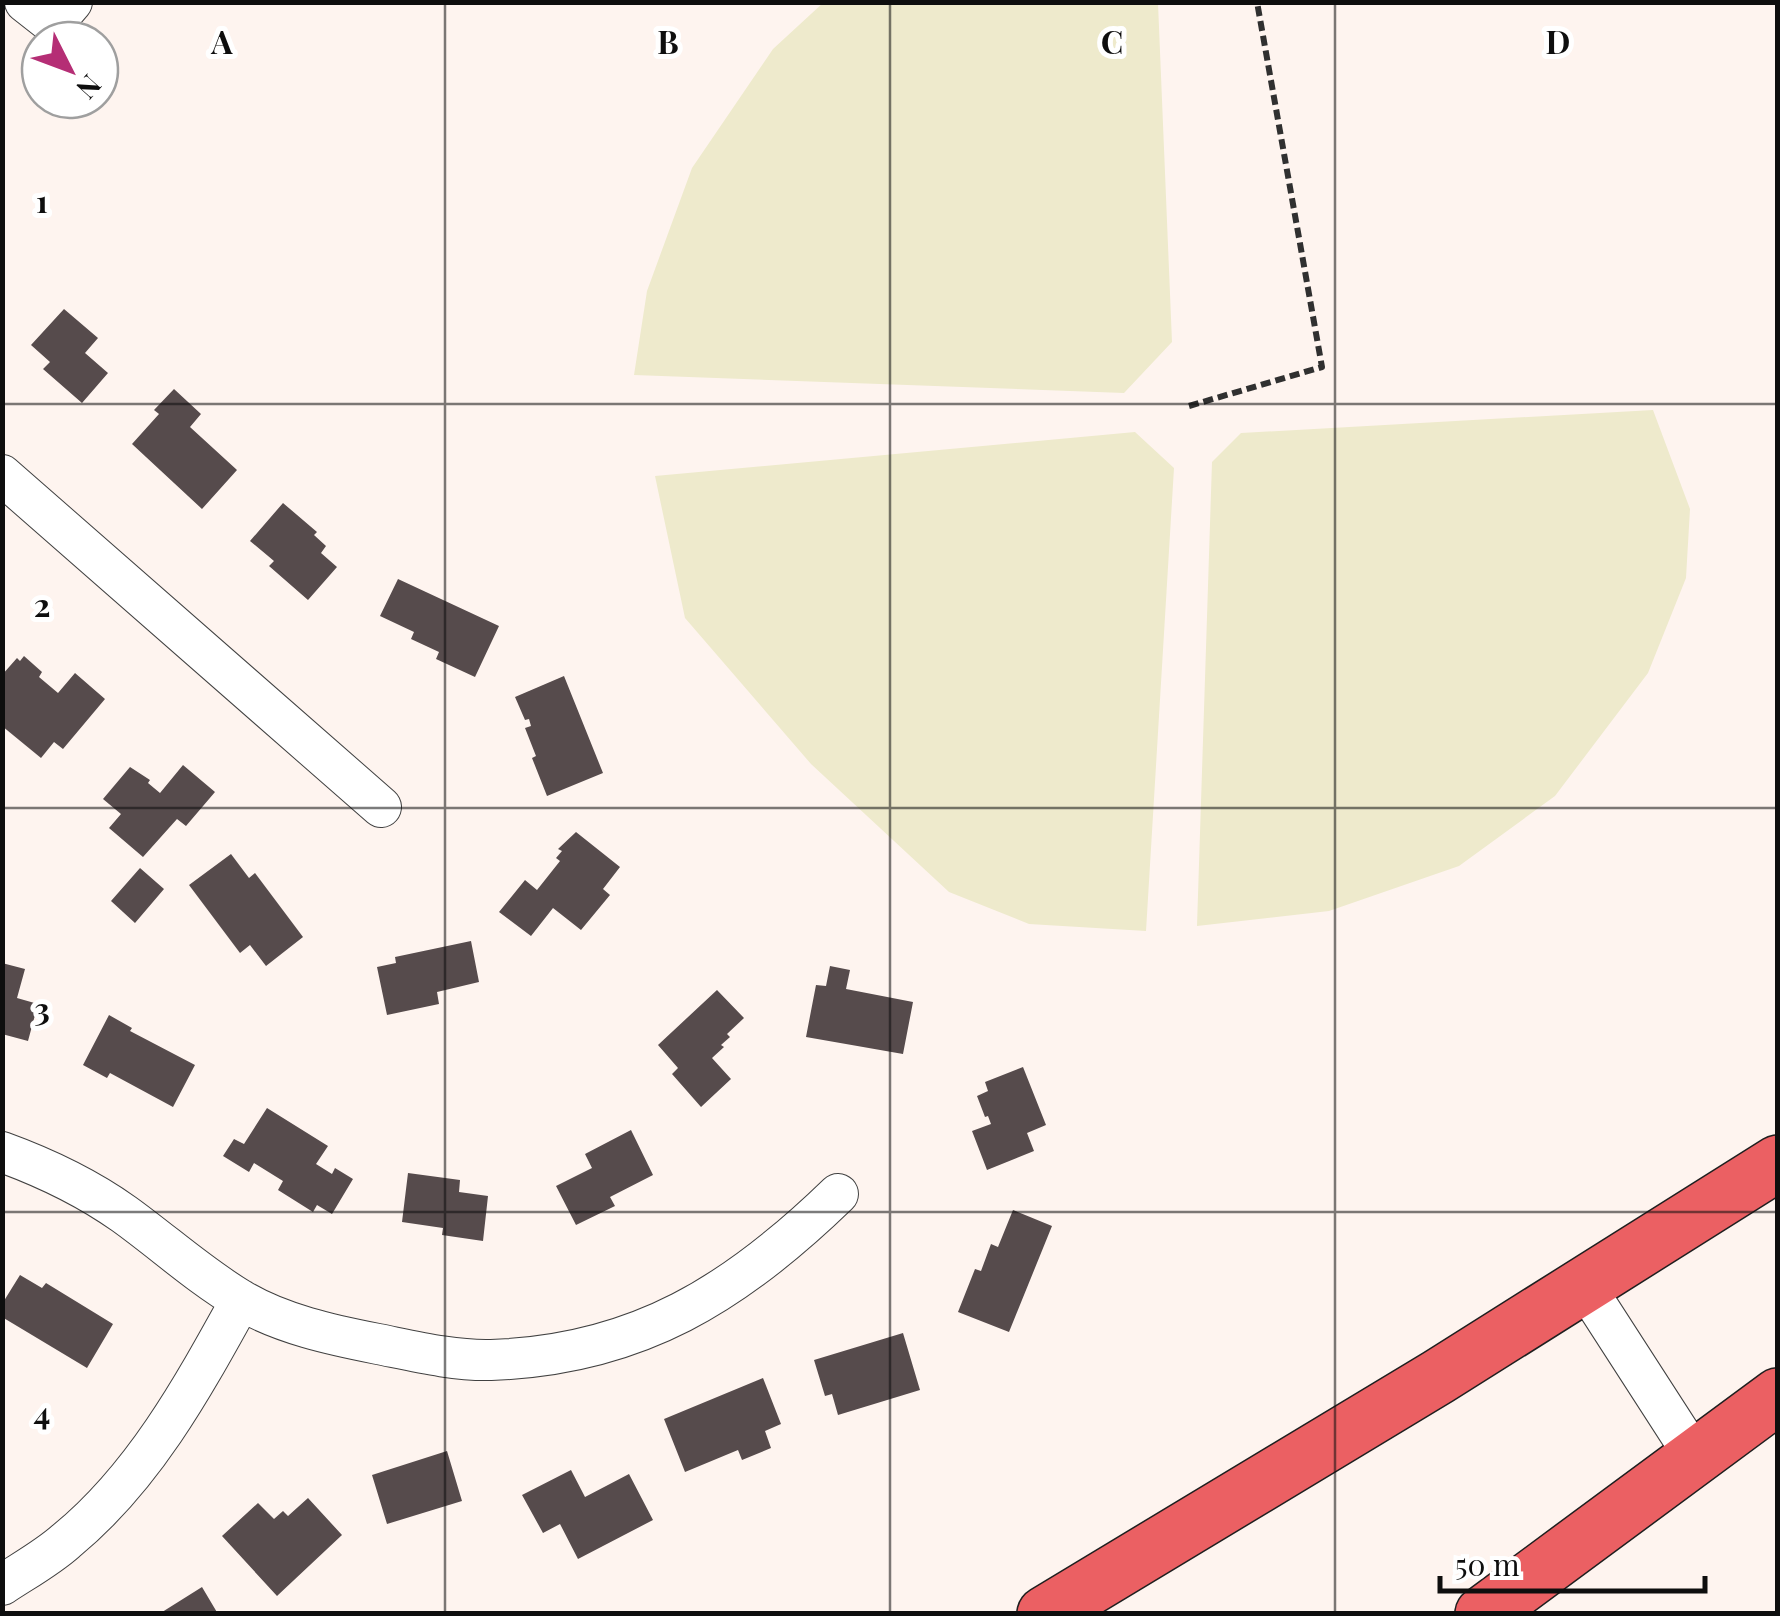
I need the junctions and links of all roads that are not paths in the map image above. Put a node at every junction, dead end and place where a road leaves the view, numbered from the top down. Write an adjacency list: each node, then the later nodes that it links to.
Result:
1 (26, 2): 2 (street)
2 (72, 2)
3 (2, 475): 4 (street)
4 (381, 806)
5 (2, 1152): 9 (street)
6 (1778, 1163): 8 (highway)
7 (838, 1194): 9 (street)
8 (1584, 1285): 11 (street); 13 (highway)
9 (241, 1300): 12 (street)
10 (1778, 1396): 11 (highway)
11 (1695, 1457): 14 (highway)
12 (2, 1585)
13 (1045, 1614)
14 (1483, 1614)

